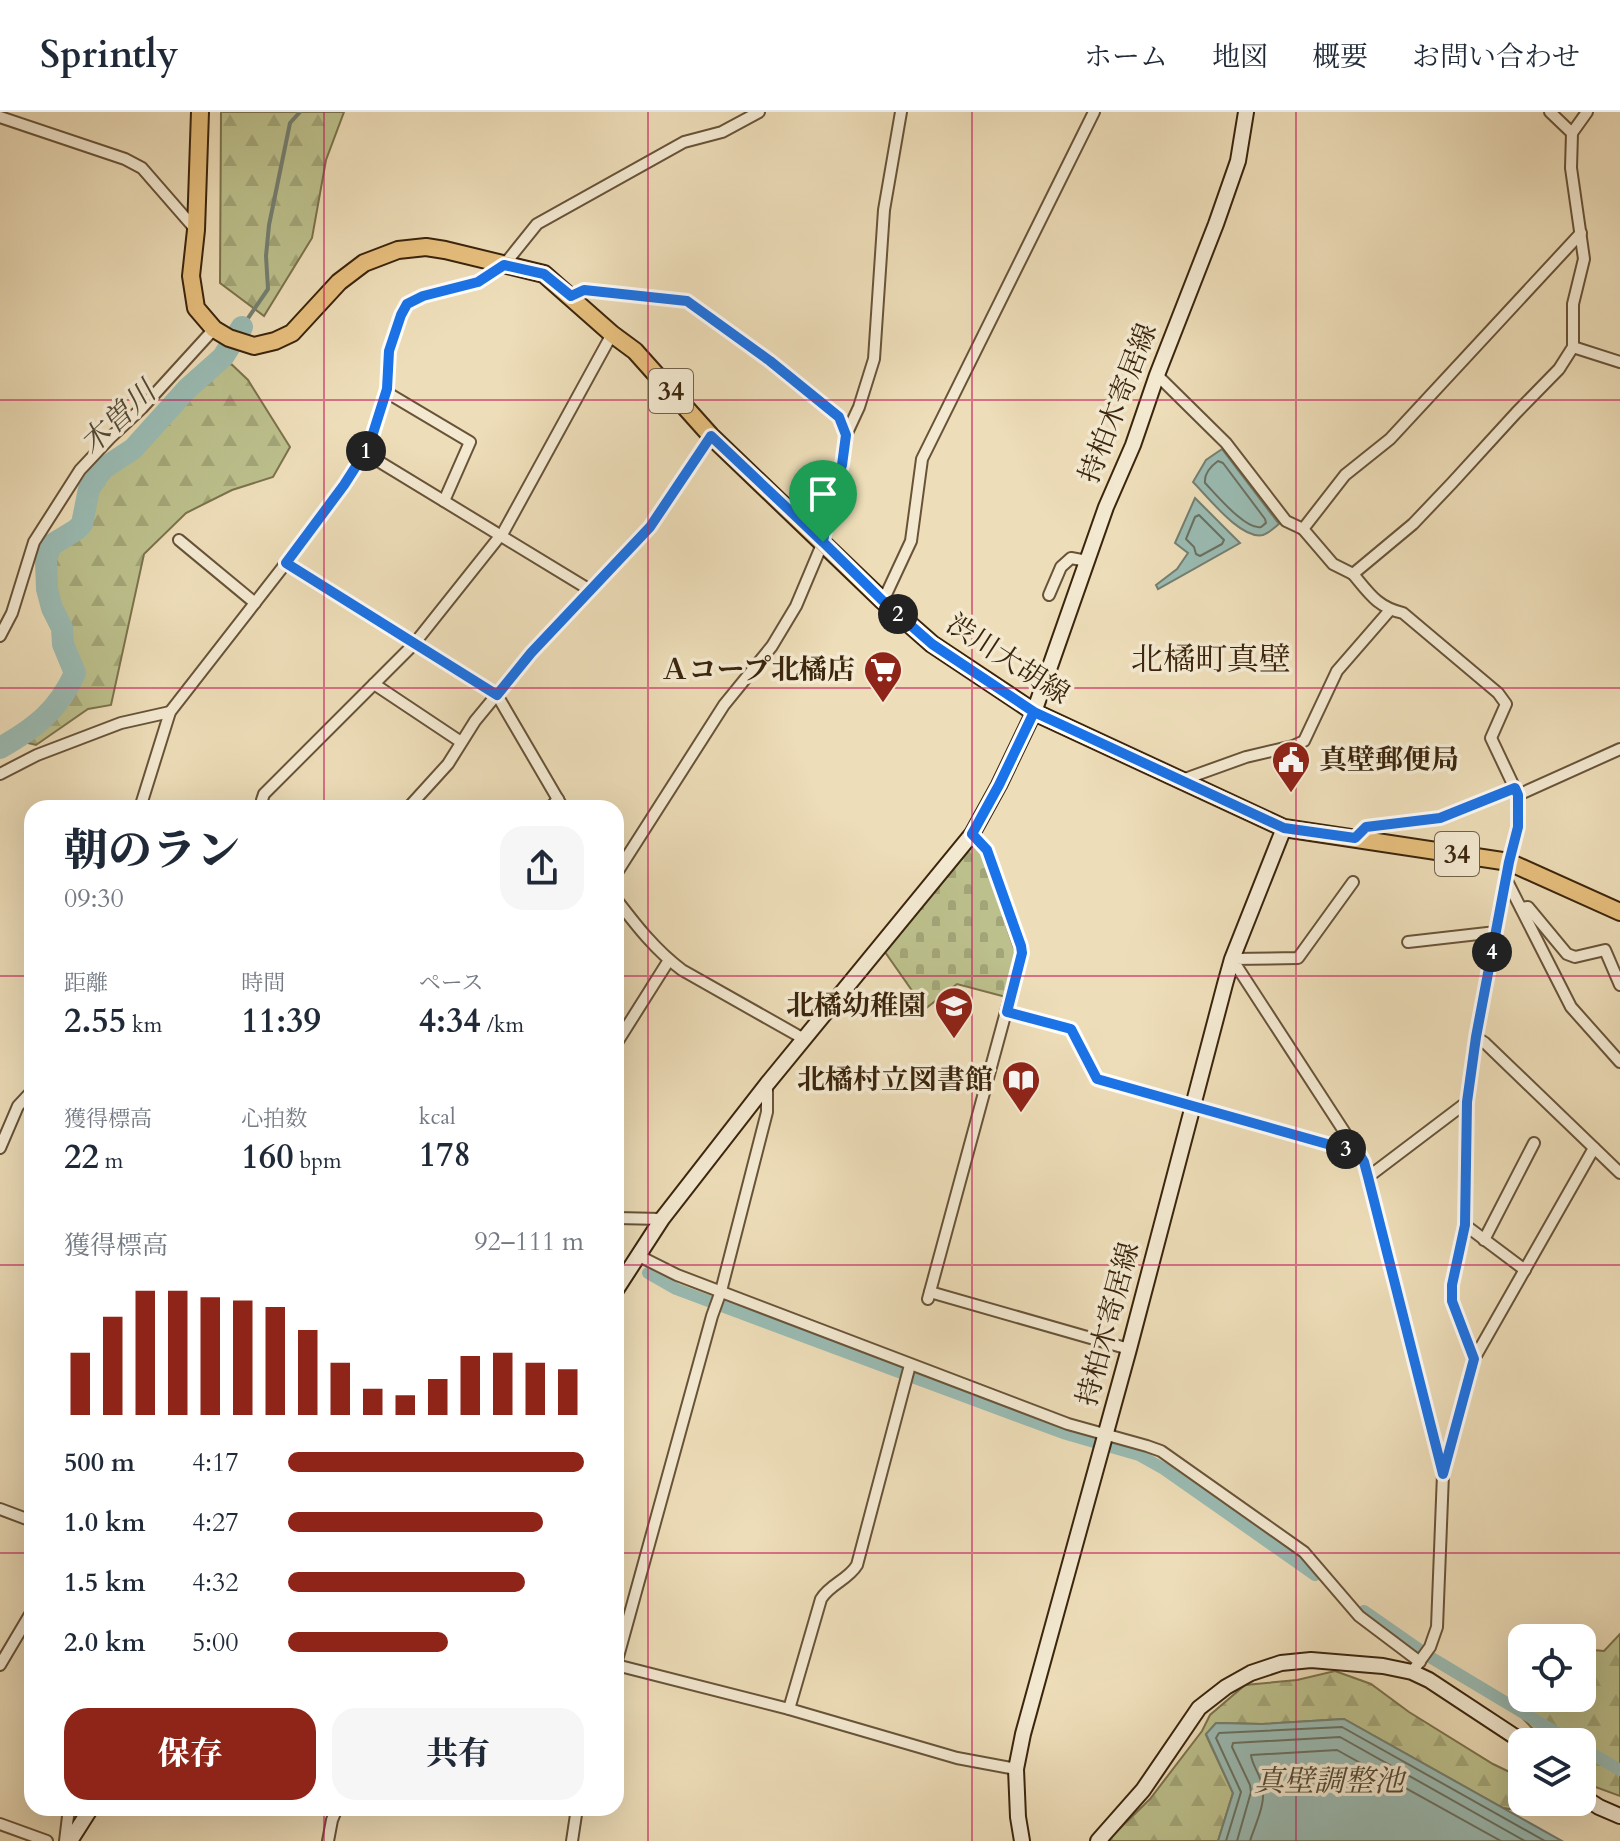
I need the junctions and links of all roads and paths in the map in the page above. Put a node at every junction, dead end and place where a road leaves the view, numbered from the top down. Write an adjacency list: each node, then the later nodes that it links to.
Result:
1 (200, 112): 10 (main road)
2 (759, 112): 12 (street)
3 (901, 112): 20 (street)
4 (1094, 112): 33 (street)
5 (1246, 112): 18 (main road, 持柏木寄居線)
6 (1550, 112): 9 (street)
7 (1587, 112): 9 (street)
8 (0, 117): 10 (street)
9 (1572, 133): 11 (street)
10 (196, 230): 14 (main road)
11 (1581, 233): 16 (street); 24 (street)
12 (504, 265): 13 (main road, 渋川大胡線 / 34); 14 (main road, 渋川大胡線 / 34); 19 (street)
13 (571, 296): 15 (main road, 渋川大胡線 / 34); 20 (street)
14 (219, 332): 36 (street)
15 (612, 334): 21 (main road, 渋川大胡線 / 34); 25 (street)
16 (1573, 347): 17 (street); 30 (street)
17 (1620, 362)
18 (1157, 375): 24 (street); 28 (main road, 持柏木寄居線)
19 (386, 392): 22 (street); 23 (street)
20 (846, 435): 27 (street)
21 (711, 436): 27 (main road, 渋川大胡線 / 34); 31 (street)
22 (365, 453): 23 (street); 29 (street)
23 (444, 501): 25 (street)
24 (1303, 529): 30 (street)
25 (500, 536): 31 (street); 37 (street)
26 (179, 540): 34 (street)
27 (823, 542): 33 (main road, 渋川大胡線 / 34); 54 (street)
28 (1087, 561): 32 (street); 41 (main road, 持柏木寄居線)
29 (286, 563): 34 (street); 37 (street)
30 (1353, 574): 35 (street)
31 (590, 590): 39 (street)
32 (1049, 595)
33 (883, 601): 41 (main road, 渋川大胡線 / 34)
34 (255, 603): 40 (street)
35 (1390, 610): 45 (street); 46 (street)
36 (0, 636)
37 (414, 644): 38 (street); 39 (street)
38 (374, 684): 42 (street); 48 (street)
39 (497, 695): 42 (street); 50 (street)
40 (170, 712): 44 (street); 47 (street)
41 (1034, 712): 45 (main road, 渋川大胡線 / 34); 52 (main road, 持柏木寄居線)
42 (461, 742): 49 (street)
43 (1620, 749): 46 (street)
44 (0, 774)
45 (1182, 780): 51 (main road, 渋川大胡線 / 34)
46 (1517, 792): 53 (street); 55 (street)
47 (142, 800)
48 (263, 800)
49 (415, 800)
50 (559, 800)
51 (1284, 828): 53 (main road, 渋川大胡線 / 34); 62 (main road, 持柏木寄居線)
52 (972, 834): 65 (street); 68 (main road, 持柏木寄居線)
53 (1355, 838): 55 (main road, 渋川大胡線 / 34)
54 (624, 861)
55 (1507, 870): 57 (street); 59 (main road, 渋川大胡線 / 34); 60 (street)
56 (1353, 882): 62 (street)
57 (1521, 908): 64 (street); 69 (street)
58 (624, 909): 63 (street)
59 (1620, 912)
60 (1496, 932): 61 (street); 67 (street)
61 (1408, 942)
62 (1232, 959): 73 (main road, 持柏木寄居線); 77 (street)
63 (669, 960): 66 (street); 68 (street)
64 (1620, 985)
65 (1007, 1012): 73 (street); 88 (street)
66 (624, 1031)
67 (1476, 1037): 72 (street); 76 (street)
68 (804, 1039): 70 (main road, 持柏木寄居線)
69 (1620, 1062)
70 (767, 1084): 81 (main road, 持柏木寄居線); 87 (street)
71 (24, 1100): 75 (street)
72 (1467, 1102): 79 (street); 82 (street)
73 (1192, 1105): 77 (street); 88 (main road, 持柏木寄居線)
74 (1534, 1143): 83 (street)
75 (0, 1148)
76 (1594, 1148): 78 (street); 85 (street)
77 (1359, 1153): 79 (street)
78 (1620, 1173)
79 (1368, 1177): 92 (street)
80 (624, 1218): 81 (street)
81 (662, 1219): 84 (main road, 持柏木寄居線)
82 (1465, 1225): 83 (street); 89 (street)
83 (1484, 1240): 85 (street)
84 (639, 1256): 86 (main road, 持柏木寄居線); 87 (street)
85 (1525, 1270): 89 (street)
86 (624, 1278)
87 (720, 1293): 90 (street); 96 (street)
88 (1129, 1349): 91 (main road, 持柏木寄居線)
89 (1474, 1359): 92 (street)
90 (909, 1366): 91 (street); 100 (street)
91 (1105, 1436): 97 (street); 102 (main road, 持柏木寄居線)
92 (1443, 1474): 97 (street)
93 (0, 1509): 94 (street)
94 (24, 1518)
95 (24, 1624): 98 (street)
96 (624, 1635)
97 (1419, 1664): 101 (main road); 115 (main road)
98 (0, 1665)
99 (624, 1666): 100 (street)
100 (789, 1709): 102 (street)
101 (1508, 1732)
102 (1016, 1769): 114 (main road, 持柏木寄居線)
103 (1596, 1805): 108 (main road)
104 (69, 1816): 111 (street)
105 (85, 1816): 111 (main road)
106 (335, 1816): 112 (street)
107 (576, 1816): 113 (street)
108 (1620, 1816)
109 (0, 1824): 110 (street)
110 (47, 1841)
111 (67, 1841)
112 (328, 1841)
113 (572, 1841)
114 (1022, 1841)
115 (1098, 1841)

